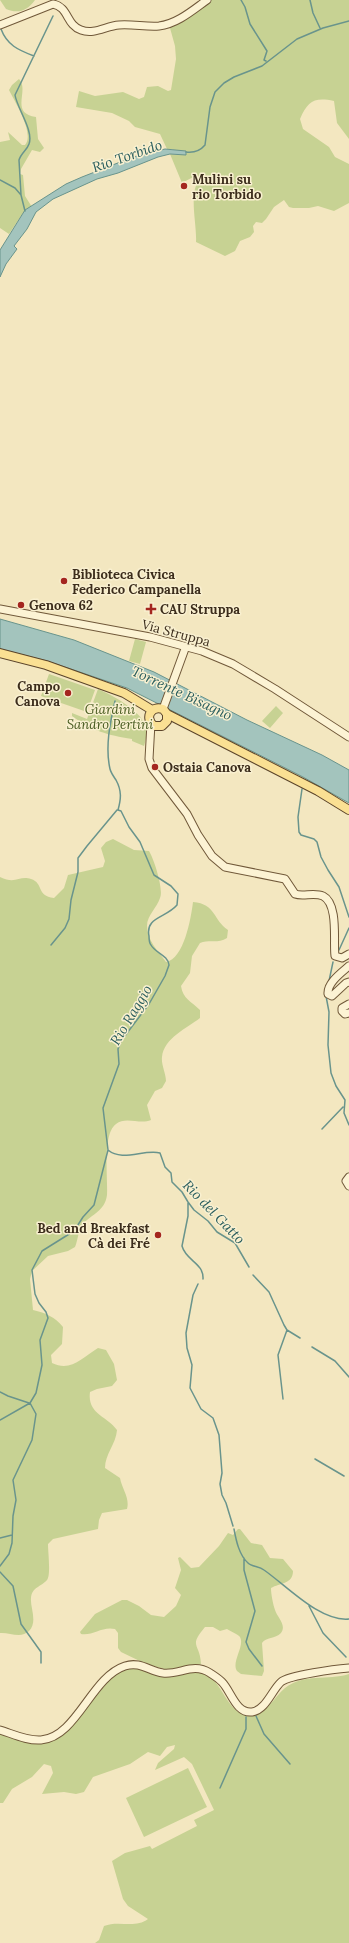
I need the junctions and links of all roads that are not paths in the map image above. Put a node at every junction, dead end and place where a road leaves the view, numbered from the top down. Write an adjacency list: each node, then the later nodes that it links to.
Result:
1 (207, 0): 2 (street)
2 (0, 25)
3 (0, 608): 4 (street, Via Struppa)
4 (186, 646): 7 (street); 9 (street, Via Struppa)
5 (0, 652): 6 (main road)
6 (151, 712): 7 (main road); 8 (main road)
7 (165, 712): 8 (main road); 10 (main road)
8 (154, 725): 11 (street)
9 (349, 737)
10 (346, 808)
11 (349, 954)
12 (349, 966): 13 (street)
13 (349, 982)
14 (349, 1004): 15 (street)
15 (349, 1013)
16 (349, 1177): 17 (street)
17 (349, 1186)
18 (349, 1668): 19 (street)
19 (0, 1730)

